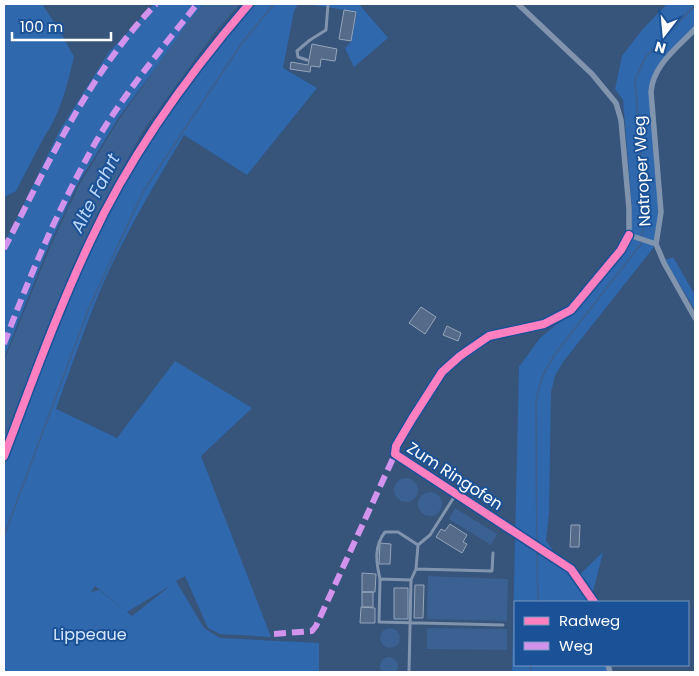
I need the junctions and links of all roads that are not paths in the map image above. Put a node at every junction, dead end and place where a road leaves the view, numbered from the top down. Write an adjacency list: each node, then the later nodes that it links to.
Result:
1 (328, 4): 4 (lane)
2 (518, 4): 5 (street)
3 (695, 29): 6 (street, Natroper Weg)
4 (306, 60)
5 (629, 235): 6 (street); 8 (street, Zum Ringofen)
6 (656, 244): 7 (street, Natroper Weg)
7 (695, 318)
8 (456, 493): 9 (lane); 14 (street, Zum Ringofen)
9 (418, 545): 11 (lane); 12 (lane)
10 (493, 553): 11 (lane)
11 (416, 570): 13 (lane)
12 (380, 579): 13 (lane); 15 (lane)
13 (411, 580): 15 (lane)
14 (593, 601)
15 (410, 623): 16 (lane); 17 (lane)
16 (503, 625)
17 (409, 672)

